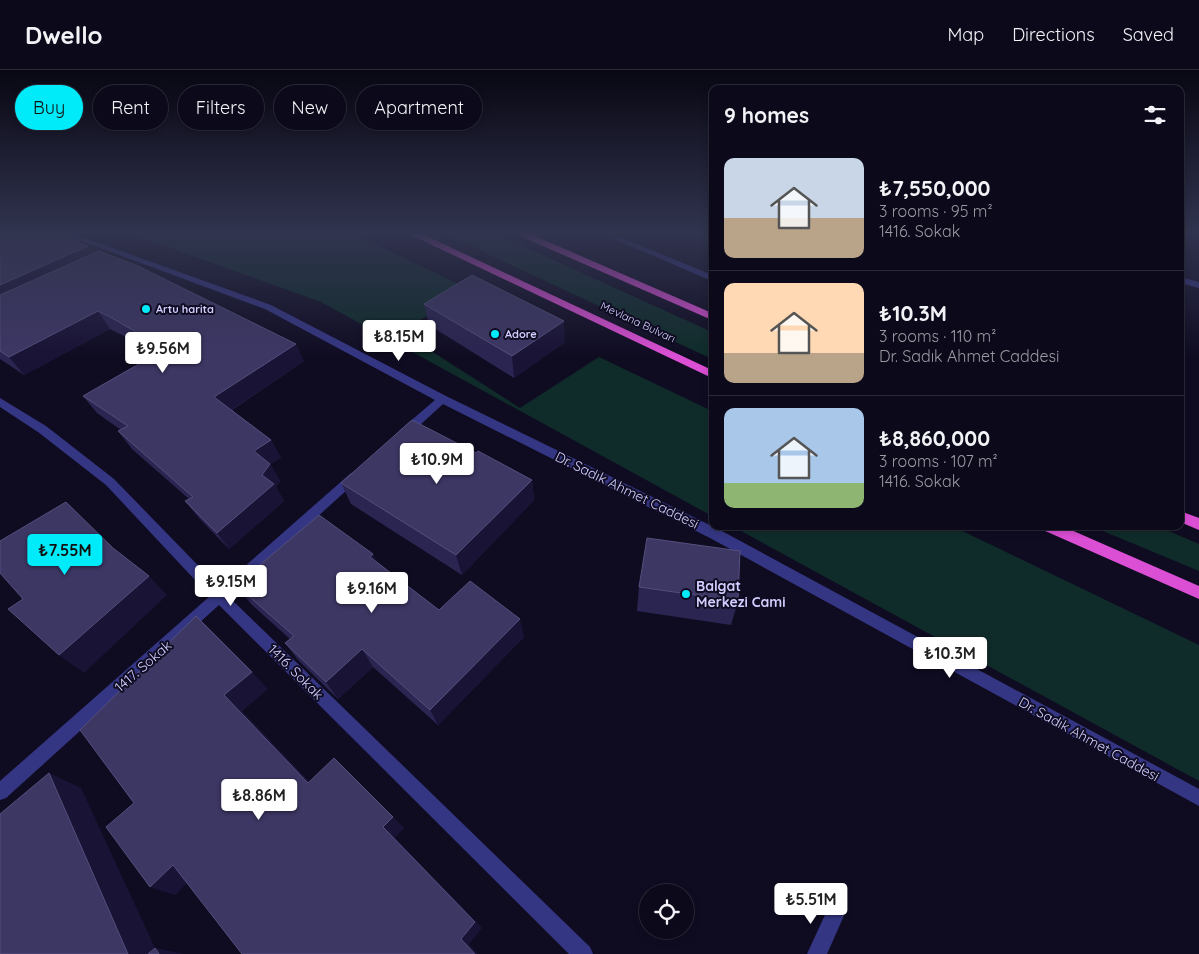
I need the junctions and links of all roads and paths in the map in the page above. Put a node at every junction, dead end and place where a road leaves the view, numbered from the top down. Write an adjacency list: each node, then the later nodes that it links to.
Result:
1 (169, 274): 8 (street, Dr. Sadık Ahmet Caddesi)
2 (501, 274): 7 (highway, Mevlana Bulvarı)
3 (615, 274): 6 (highway)
4 (1184, 281): 5 (street)
5 (1199, 285)
6 (709, 316)
7 (709, 373)
8 (442, 399): 10 (street); 18 (street, Dr. Sadık Ahmet Caddesi)
9 (0, 402): 16 (street, 1416. Sokak)
10 (390, 445)
11 (368, 465): 16 (street, 1417. Sokak)
12 (1184, 518): 13 (highway)
13 (1199, 524)
14 (1057, 530): 15 (highway)
15 (1199, 593)
16 (220, 598): 17 (street, 1417. Sokak); 20 (street, 1416. Sokak)
17 (0, 792)
18 (1199, 798)
19 (837, 911): 21 (street)
20 (583, 954)
21 (817, 954)

